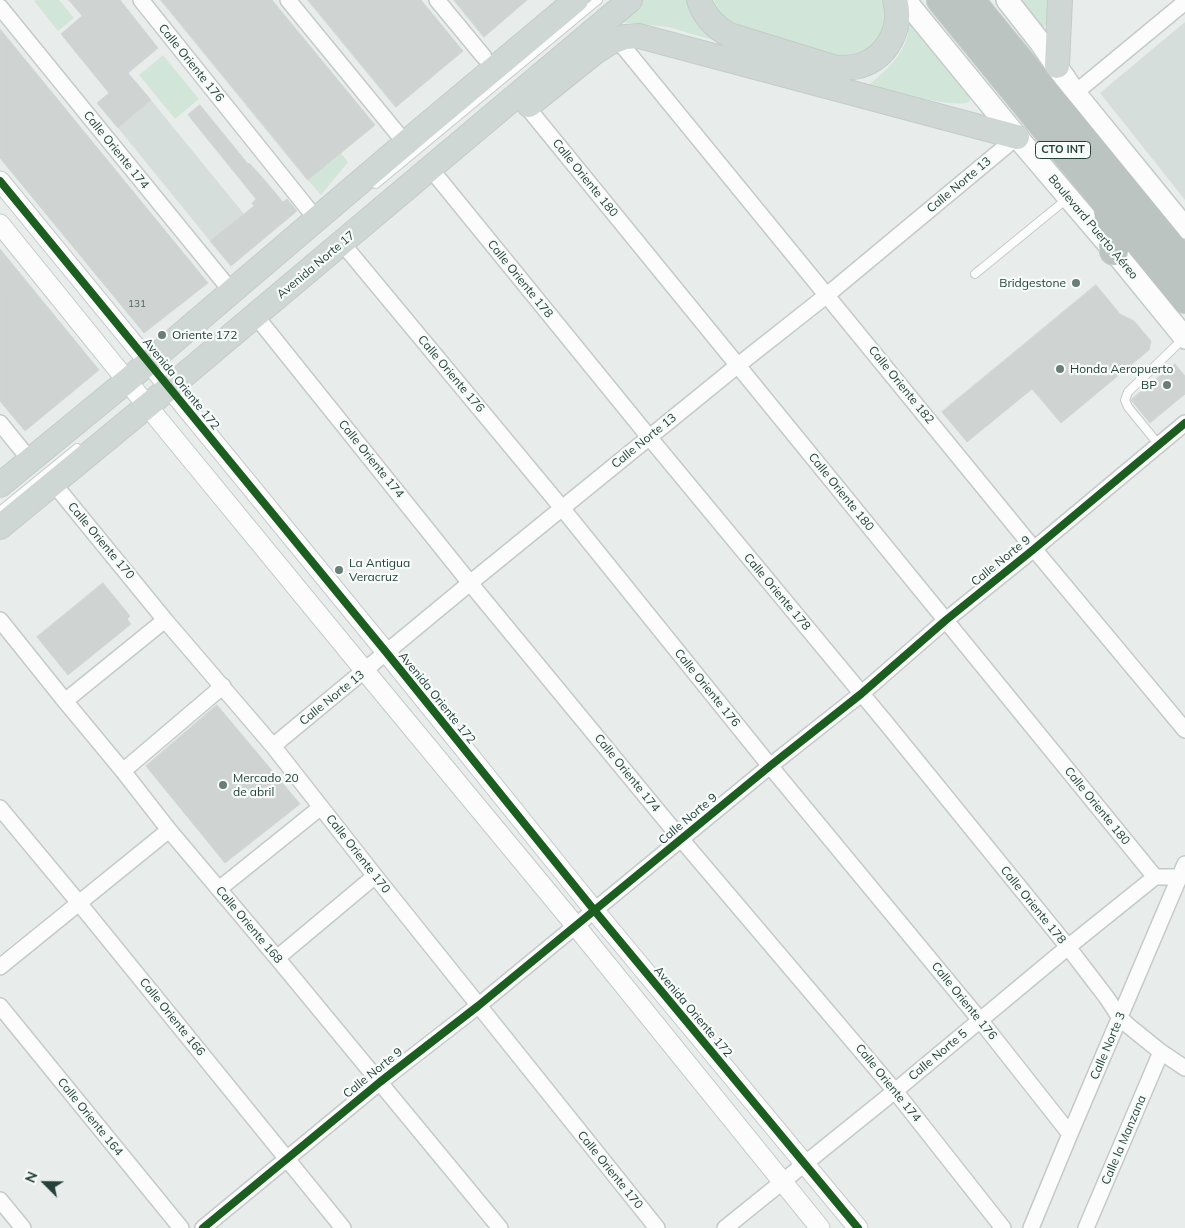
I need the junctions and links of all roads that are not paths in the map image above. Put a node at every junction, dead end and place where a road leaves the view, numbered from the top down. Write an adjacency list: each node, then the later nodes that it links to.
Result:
1 (10, 0): 17 (street)
2 (141, 0): 30 (street, Calle Oriente 176)
3 (288, 0): 24 (street)
4 (437, 0): 19 (street)
5 (553, 0): 19 (main road)
6 (576, 0): 24 (main road, Avenida Norte 17)
7 (598, 0): 27 (lane)
8 (630, 0): 25 (main road, Avenida Norte 17)
9 (699, 0): 10 (main road)
10 (895, 0)
11 (905, 0): 23 (main road, Boulevard Puerto Aéreo / CTO INT)
12 (941, 0): 29 (highway, CTO INT)
13 (970, 0): 35 (highway, CTO INT)
14 (1006, 0): 20 (main road, CTO INT)
15 (1060, 0): 20 (main road)
16 (1185, 2): 21 (street)
17 (0, 8): 37 (street, Calle Oriente 174)
18 (617, 40): 22 (main road); 23 (main road); 38 (street, Calle Oriente 182)
19 (484, 58): 24 (main road)
20 (1058, 66): 21 (main road, CTO INT)
21 (1075, 93): 32 (main road, CTO INT)
22 (527, 107): 25 (main road); 42 (street, Calle Oriente 180)
23 (1017, 137): 28 (main road, Boulevard Puerto Aéreo / CTO INT); 38 (street, Calle Norte 13)
24 (406, 144): 30 (main road, Avenida Norte 17)
25 (430, 168): 33 (main road, Avenida Norte 17); 46 (street, Calle Oriente 178)
26 (0, 181): 43 (street, Avenida Oriente 172)
27 (368, 190)
28 (1068, 198): 34 (main road, Boulevard Puerto Aéreo / CTO INT); 36 (lane)
29 (1107, 204): 34 (highway); 39 (highway, CTO INT)
30 (317, 220): 37 (main road, Avenida Norte 17)
31 (0, 224): 43 (street, Avenida Oriente 172)
32 (1185, 228)
33 (342, 243): 40 (main road, Avenida Norte 17); 53 (street, Calle Oriente 176)
34 (1114, 251): 41 (main road, Boulevard Puerto Aéreo / CTO INT)
35 (1185, 263)
36 (975, 274)
37 (232, 292): 43 (main road, Avenida Norte 17)
38 (827, 295): 42 (street, Calle Norte 13); 56 (street, Calle Oriente 182)
39 (1185, 299)
40 (255, 315): 43 (main road, Avenida Norte 17); 57 (street, Calle Oriente 174)
41 (1185, 338): 48 (lane)
42 (737, 366): 46 (street, Calle Norte 13); 60 (street, Calle Oriente 180)
43 (150, 383): 49 (main road, Avenida Norte 17); 50 (main road, Avenida Norte 17); 52 (lane); 61 (street, Avenida Oriente 172); 62 (street, Avenida Oriente 172)
44 (0, 423): 49 (street)
45 (1185, 424): 48 (street, Calle Norte 9)
46 (649, 437): 53 (street, Calle Norte 13); 64 (street, Calle Oriente 178)
47 (81, 445): 54 (lane)
48 (1159, 445): 56 (street, Calle Norte 9)
49 (30, 460): 51 (main road, Avenida Norte 17)
50 (54, 484): 55 (main road, Avenida Norte 17); 59 (street, Calle Oriente 170)
51 (0, 485)
52 (0, 494)
53 (562, 508): 57 (street, Calle Norte 13); 68 (street, Calle Oriente 176)
54 (0, 511)
55 (0, 527)
56 (1034, 549): 60 (street, Calle Norte 9); 66 (street, Calle Oriente 182)
57 (470, 583): 61 (street, Calle Norte 13); 73 (street, Calle Oriente 174)
58 (0, 620): 65 (street, Calle Oriente 168)
59 (166, 620): 63 (street, Calle Oriente 170); 65 (street)
60 (946, 620): 64 (street, Calle Norte 9); 76 (street, Calle Oriente 180)
61 (386, 652): 62 (street, Calle Norte 13); 79 (street, Avenida Oriente 172)
62 (365, 671): 67 (street, Calle Norte 13); 80 (street, Avenida Oriente 172)
63 (223, 686): 67 (street, Calle Oriente 170); 69 (street)
64 (861, 694): 68 (street, Calle Norte 9); 81 (street, Calle Oriente 178)
65 (65, 701): 69 (street, Calle Oriente 168)
66 (1185, 730)
67 (273, 746): 70 (street, Calle Oriente 170)
68 (770, 766): 73 (street, Calle Norte 9); 87 (street, Calle Oriente 176)
69 (123, 771): 72 (street, Calle Oriente 168)
70 (321, 806): 75 (street, Calle Oriente 170); 77 (street)
71 (0, 808): 78 (street, Calle Oriente 166)
72 (169, 830): 77 (street, Calle Oriente 168); 78 (street)
73 (682, 839): 79 (street, Calle Norte 9); 91 (street, Calle Oriente 174)
74 (1182, 870): 76 (street); 86 (street, Calle Norte 3)
75 (375, 876): 82 (street); 85 (street, Calle Oriente 170)
76 (1155, 877): 81 (street, Calle Norte 5)
77 (219, 889): 82 (street, Calle Oriente 168)
78 (80, 904): 83 (street); 93 (street, Calle Oriente 166)
79 (594, 910): 80 (street, Calle Norte 9); 94 (street, Avenida Oriente 172)
80 (575, 925): 85 (street, Calle Norte 9); 95 (street, Avenida Oriente 172)
81 (1068, 947): 86 (street, Calle Oriente 178); 87 (street, Calle Norte 5)
82 (277, 958): 90 (street, Calle Oriente 168)
83 (0, 967)
84 (0, 1006): 98 (street, Calle Oriente 164)
85 (478, 1006): 90 (street, Calle Norte 9); 102 (street, Calle Oriente 170)
86 (1120, 1018): 88 (street, Calle Oriente 178); 92 (street, Calle Norte 3)
87 (980, 1020): 91 (street, Calle Norte 5); 92 (street, Calle Oriente 176)
88 (1161, 1052): 89 (street, Calle Oriente 178); 108 (street, Calle la Manzana)
89 (1185, 1068)
90 (380, 1082): 93 (street, Calle Norte 9); 101 (street, Calle Oriente 168)
91 (896, 1091): 94 (street, Calle Norte 5); 106 (street, Calle Oriente 174)
92 (1070, 1134): 107 (street, Calle Norte 3)
93 (286, 1158): 99 (street, Calle Norte 9); 100 (street, Calle Oriente 166)
94 (805, 1163): 95 (street, Calle Norte 5); 105 (street, Avenida Oriente 172)
95 (783, 1182): 103 (street, Calle Norte 5); 104 (street, Avenida Oriente 172)
96 (0, 1200): 97 (street)
97 (23, 1228)
98 (181, 1228)
99 (203, 1228)
100 (343, 1228)
101 (500, 1228)
102 (656, 1228)
103 (725, 1228)
104 (820, 1228)
105 (858, 1228)
106 (1003, 1228)
107 (1031, 1228)
108 (1086, 1228)

